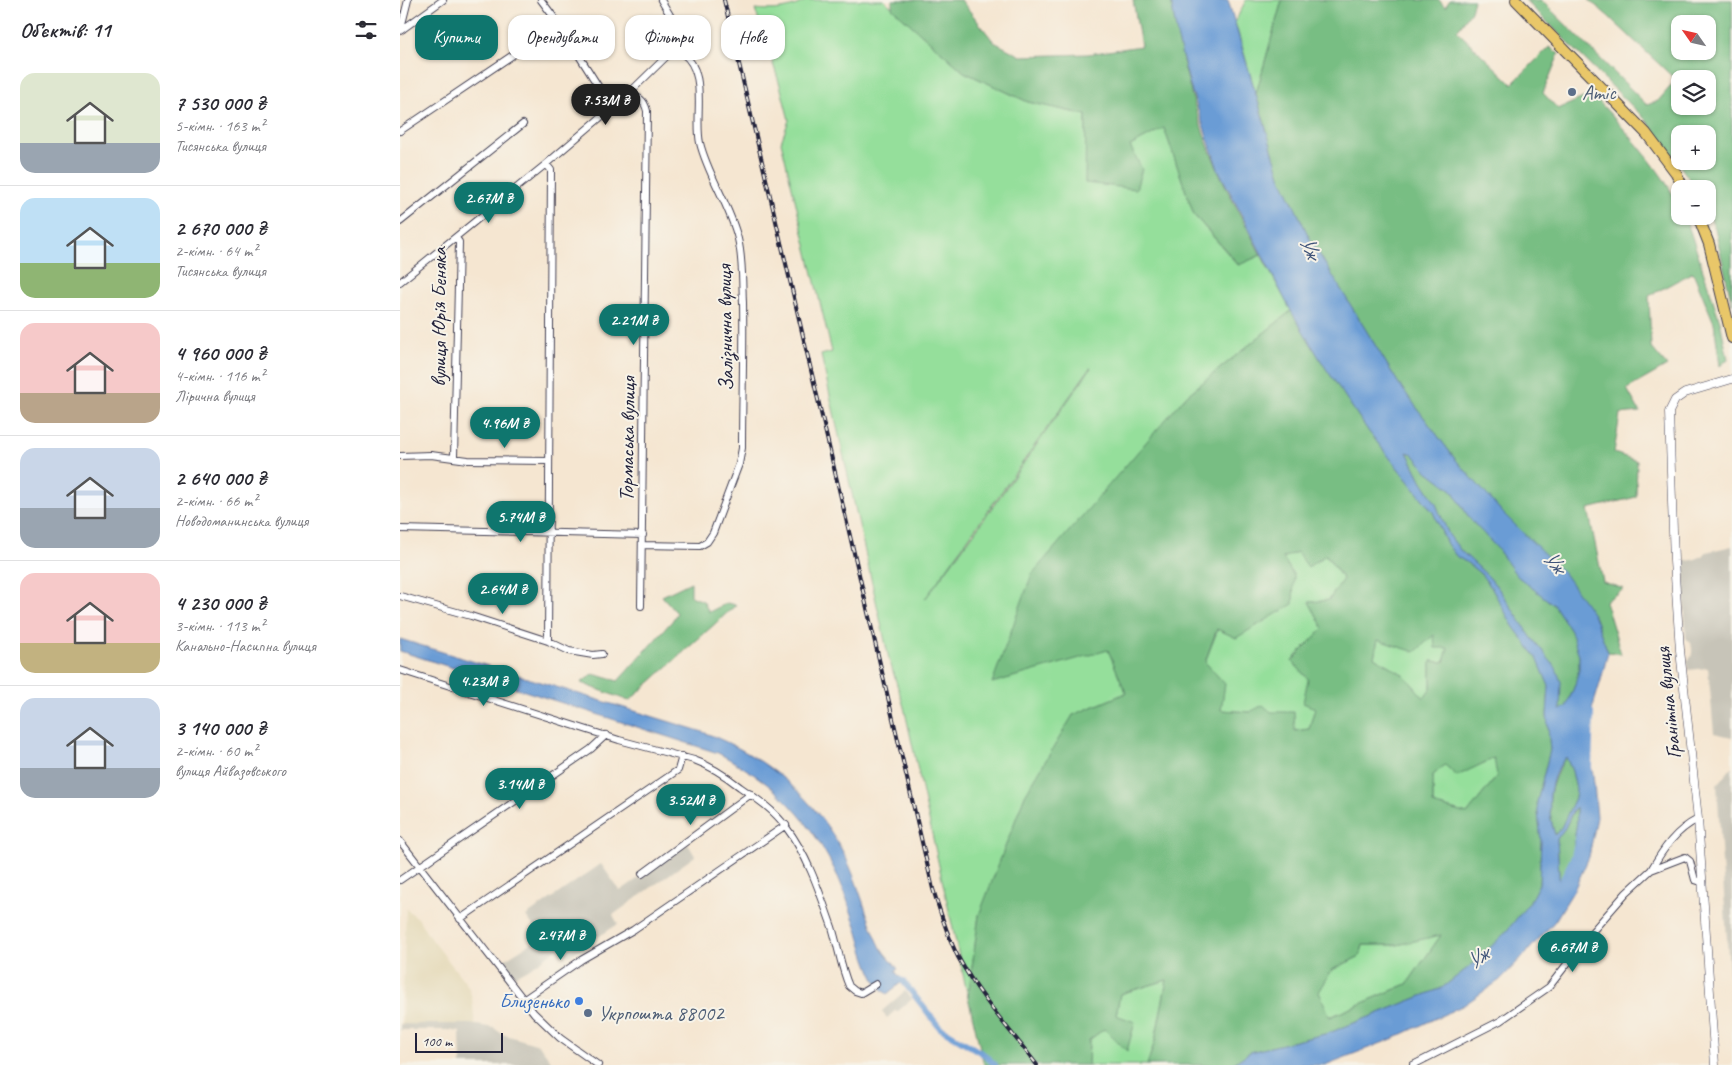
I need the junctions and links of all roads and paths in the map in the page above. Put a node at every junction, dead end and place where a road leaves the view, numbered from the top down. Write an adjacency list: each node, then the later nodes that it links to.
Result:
1 (408, 0): 8 (street)
2 (443, 0): 8 (street)
3 (541, 0): 6 (street)
4 (661, 0): 7 (street, Залізнична вулиця)
5 (1516, 0): 18 (highway)
6 (552, 15)
7 (670, 15)
8 (402, 30)
9 (508, 58): 16 (street)
10 (582, 60): 14 (street)
11 (663, 60): 13 (street)
12 (690, 60): 31 (street, Залізнична вулиця)
13 (628, 94): 14 (street); 30 (street, Тормаська вулиця)
14 (612, 108): 17 (street)
15 (524, 124): 19 (street)
16 (400, 131)
17 (546, 164): 21 (street); 27 (street)
18 (1680, 180)
19 (400, 222)
20 (1702, 225): 23 (highway)
21 (456, 238): 22 (street); 26 (street, вулиця Юрія Беняка)
22 (400, 282)
23 (1732, 338)
24 (1732, 379): 40 (street, Гранітна вулиця)
25 (400, 456): 26 (street)
26 (454, 457): 27 (street)
27 (549, 461): 29 (street)
28 (400, 529): 29 (street)
29 (548, 532): 30 (street); 34 (street)
30 (643, 535): 31 (street, Тормаська вулиця)
31 (642, 545): 33 (street, Тормаська вулиця)
32 (400, 596): 34 (street)
33 (641, 606)
34 (548, 640): 35 (street)
35 (602, 654)
36 (400, 670): 37 (street)
37 (606, 735): 38 (street); 43 (street)
38 (682, 756): 39 (street); 48 (street)
39 (751, 794): 41 (street); 45 (street)
40 (1698, 819): 44 (street); 47 (street, Гранітна вулиця)
41 (786, 825): 49 (street); 50 (street)
42 (400, 841): 43 (street)
43 (420, 866): 46 (street); 48 (street)
44 (1651, 870): 47 (street); 52 (street)
45 (642, 874)
46 (400, 880)
47 (1701, 882): 53 (street, Гранітна вулиця)
48 (460, 919): 50 (street)
49 (876, 984)
50 (523, 1000): 51 (street)
51 (598, 1065)
52 (1413, 1065)
53 (1715, 1065)

